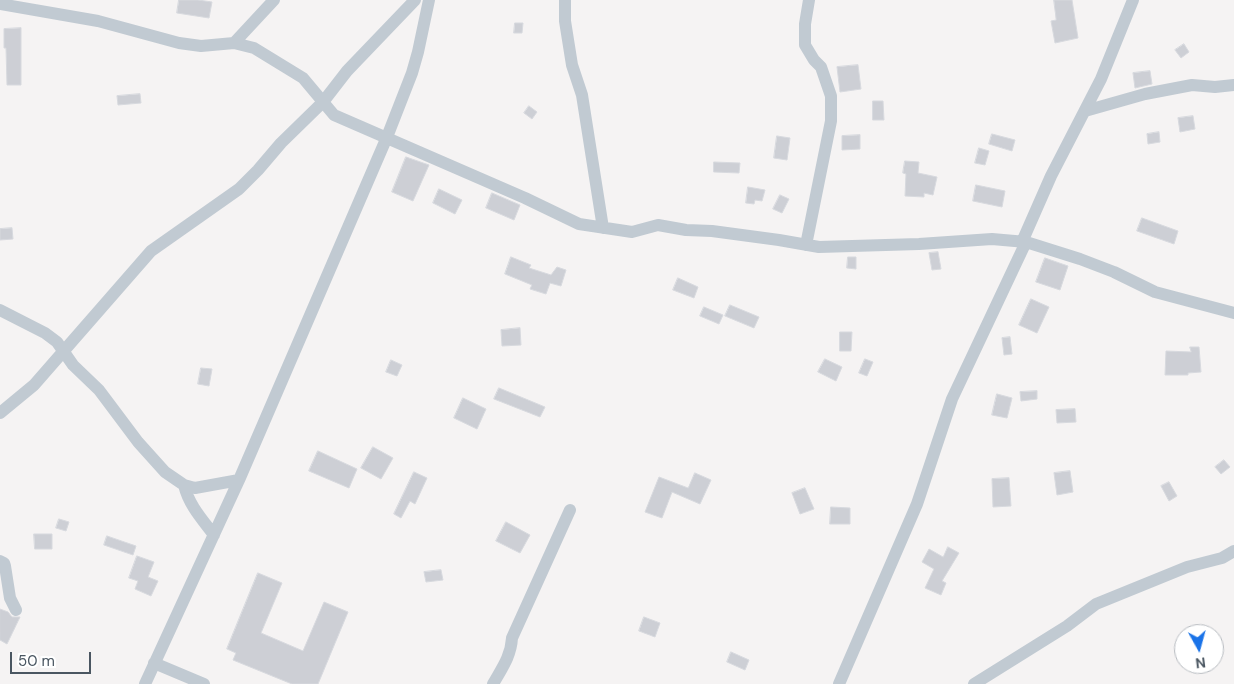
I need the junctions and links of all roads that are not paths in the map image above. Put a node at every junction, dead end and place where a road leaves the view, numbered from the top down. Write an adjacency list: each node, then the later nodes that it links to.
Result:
1 (274, 0): 9 (street)
2 (415, 0): 11 (street)
3 (429, 0): 13 (street)
4 (565, 0): 14 (street)
5 (808, 0): 16 (street)
6 (1133, 0): 12 (street)
7 (0, 4): 8 (street)
8 (44, 6): 9 (street)
9 (234, 43): 11 (street)
10 (1234, 85): 12 (street)
11 (323, 102): 13 (street); 19 (street)
12 (1085, 111): 15 (street)
13 (387, 137): 14 (street); 21 (street)
14 (603, 228): 16 (street)
15 (1024, 242): 16 (street); 18 (street); 32 (street)
16 (806, 245)
17 (0, 310): 19 (street)
18 (1234, 313)
19 (64, 350): 20 (street); 22 (street)
20 (0, 413)
21 (239, 480): 22 (street); 24 (street)
22 (184, 485): 24 (street)
23 (570, 510): 31 (street)
24 (214, 535): 28 (street)
25 (1234, 551): 33 (street)
26 (0, 561): 27 (street)
27 (16, 610)
28 (154, 664): 29 (street); 30 (street)
29 (145, 684)
30 (204, 684)
31 (493, 684)
32 (839, 684)
33 (974, 684)

